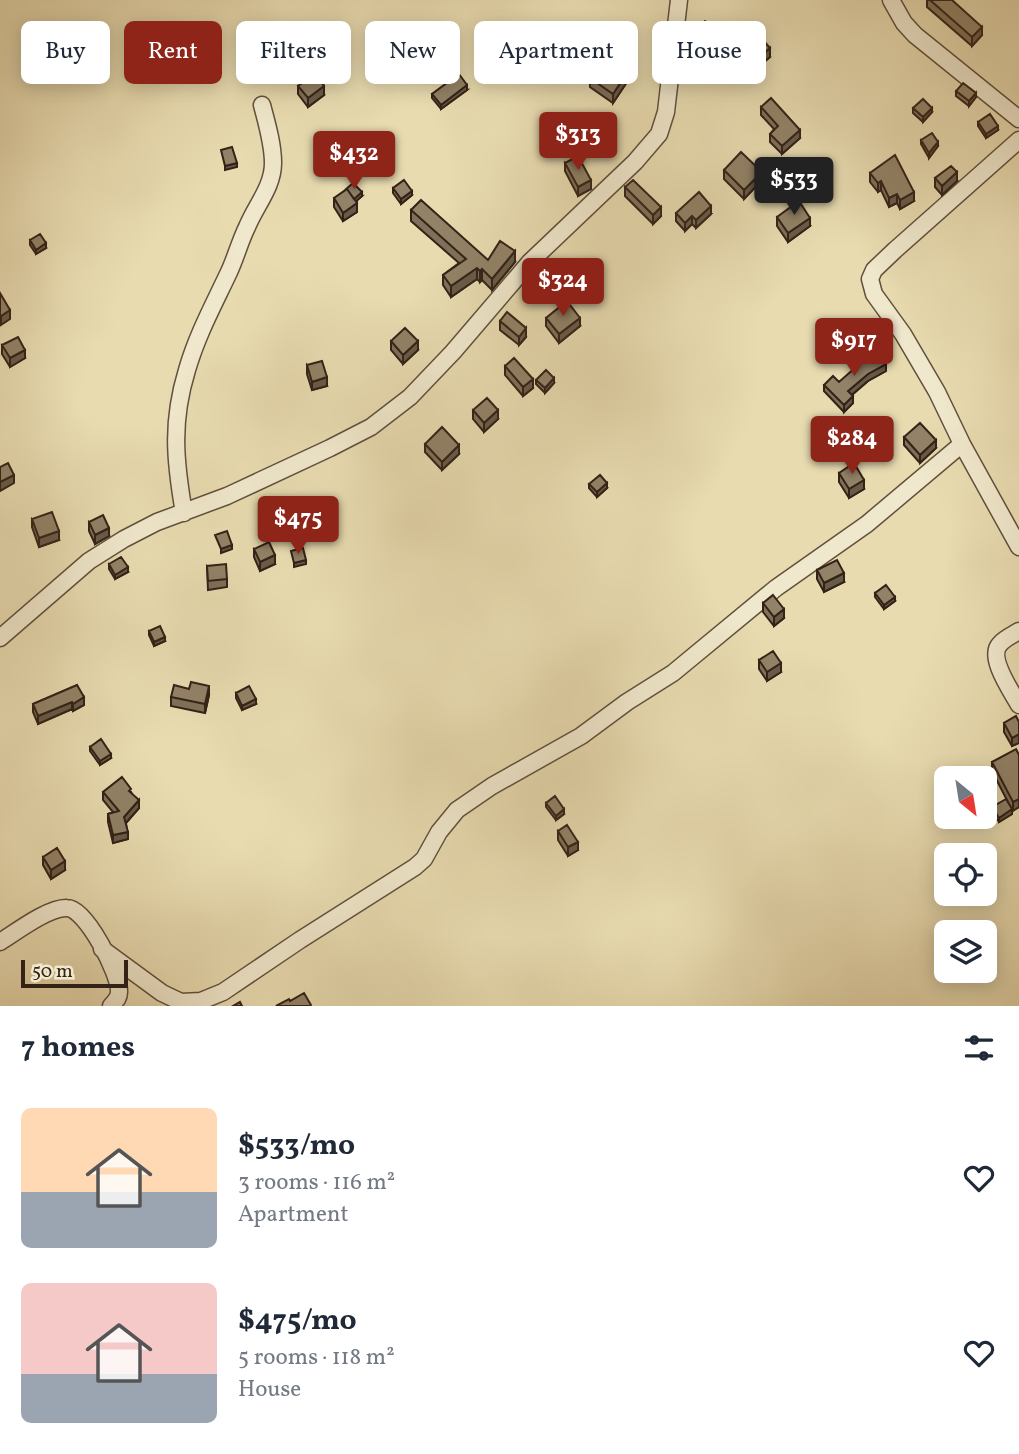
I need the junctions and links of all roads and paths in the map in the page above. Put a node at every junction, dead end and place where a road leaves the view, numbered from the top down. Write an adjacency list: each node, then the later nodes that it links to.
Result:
1 (679, 0): 7 (street)
2 (891, 0): 4 (street)
3 (262, 105): 7 (street)
4 (1019, 119)
5 (1019, 140): 6 (street)
6 (962, 443): 8 (street); 13 (street)
7 (184, 513): 10 (street)
8 (1019, 547)
9 (1019, 631): 11 (street)
10 (0, 638)
11 (1019, 705)
12 (0, 942): 13 (street)
13 (102, 949): 14 (street)
14 (111, 1006)

